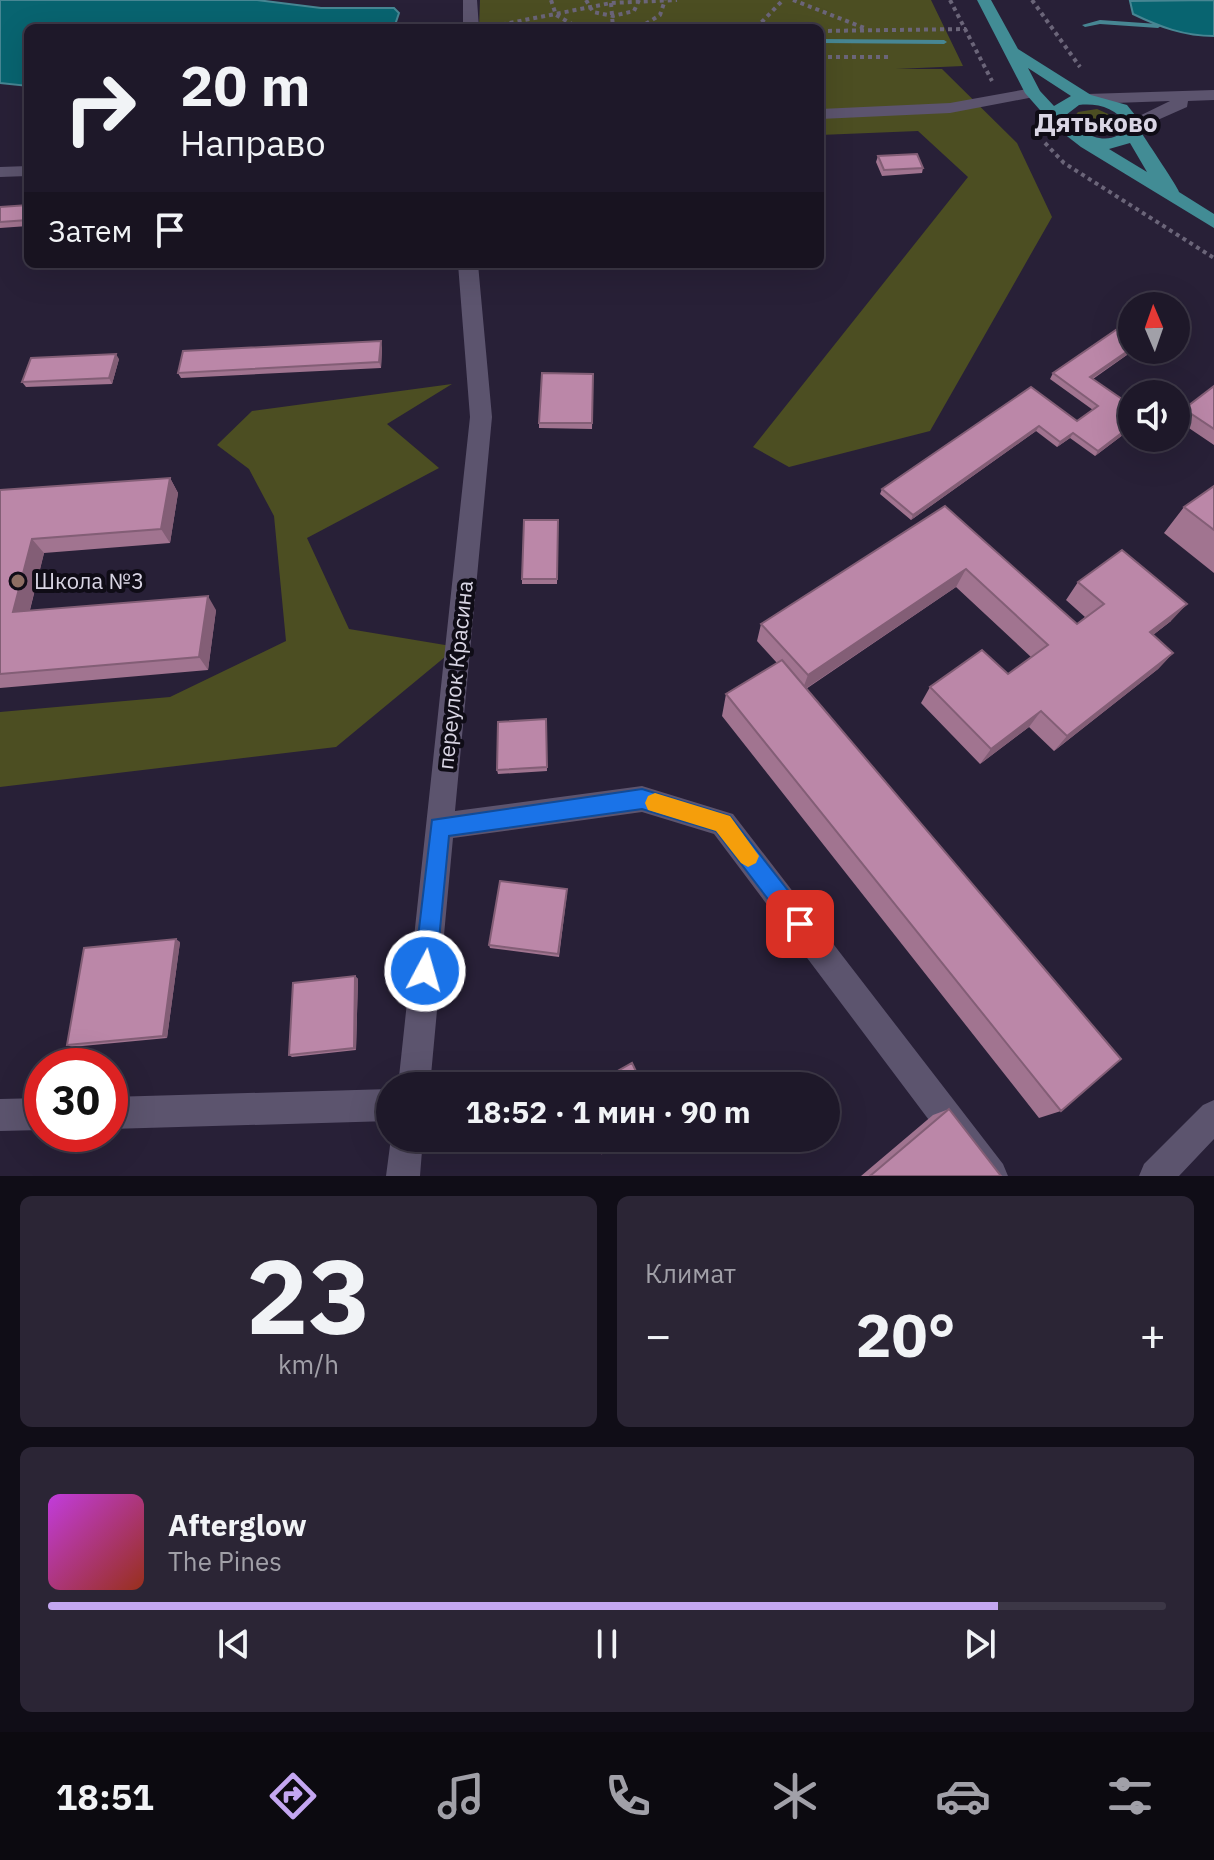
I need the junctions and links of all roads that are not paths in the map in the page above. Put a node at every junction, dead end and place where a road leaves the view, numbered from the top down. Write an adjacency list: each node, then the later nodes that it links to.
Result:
1 (470, 0): 3 (street)
2 (984, 0): 4 (main road)
3 (471, 24)
4 (1013, 52): 5 (main road); 7 (main road)
5 (1033, 93): 8 (street); 9 (main road)
6 (1208, 95): 7 (street); 10 (street)
7 (1087, 99): 9 (main road); 10 (main road)
8 (824, 114)
9 (1060, 122): 11 (main road)
10 (1134, 129): 11 (main road); 14 (main road)
11 (1075, 135): 14 (main road)
12 (24, 171): 13 (street)
13 (0, 172)
14 (1186, 207): 15 (main road)
15 (1214, 222)
16 (468, 268): 17 (street, переулок Красина)
17 (439, 827): 18 (street, переулок Красина); 26 (street)
18 (415, 1072)
19 (376, 1105): 20 (street)
20 (128, 1112)
21 (24, 1114): 22 (street)
22 (0, 1115)
23 (1214, 1116): 27 (street)
24 (406, 1152): 25 (street)
25 (403, 1176)
26 (991, 1176)
27 (1156, 1176)

